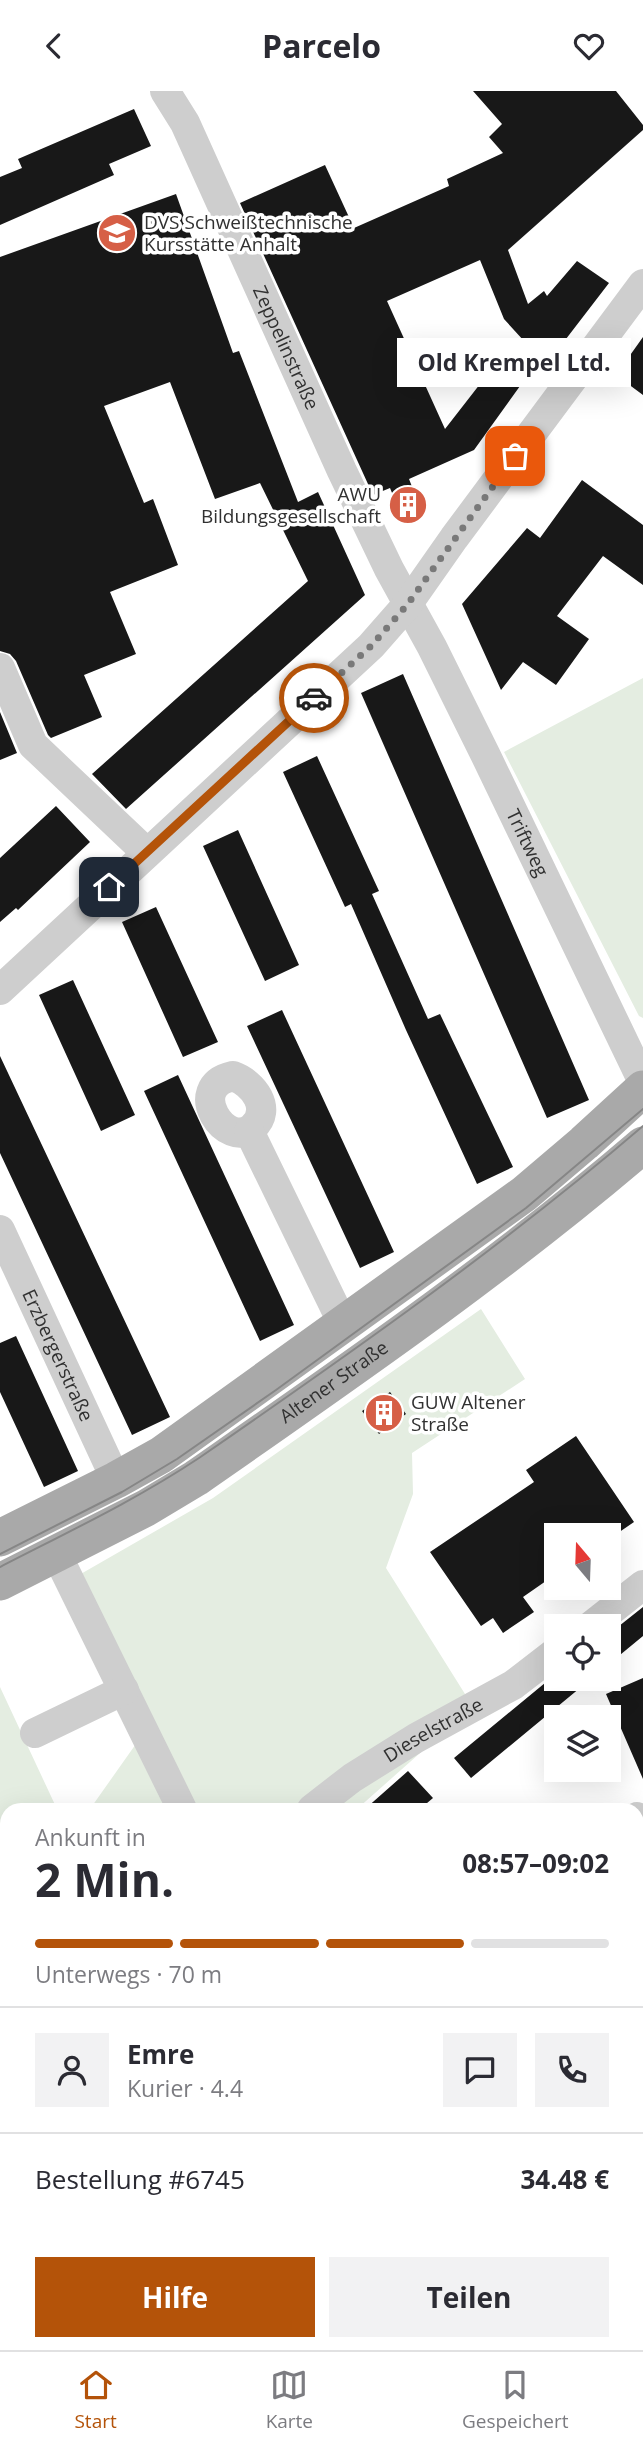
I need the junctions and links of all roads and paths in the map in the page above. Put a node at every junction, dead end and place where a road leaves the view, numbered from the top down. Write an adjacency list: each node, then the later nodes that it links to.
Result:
1 (165, 91): 3 (street, Zeppelinstraße)
2 (643, 284): 3 (street)
3 (407, 605): 5 (street); 7 (street, Triftweg)
4 (0, 668): 5 (street)
5 (146, 852): 6 (street)
6 (0, 989)
7 (643, 1082)
8 (643, 1089): 12 (main road, Altener Straße)
9 (249, 1131): 12 (street)
10 (643, 1145): 15 (main road, Altener Straße)
11 (0, 1230): 13 (street, Erzbergerstraße)
12 (343, 1324): 13 (main road, Altener Straße)
13 (116, 1480): 14 (main road, Altener Straße)
14 (0, 1538)
15 (57, 1555): 16 (main road, Altener Straße); 20 (street)
16 (0, 1582)
17 (643, 1585): 18 (street)
18 (606, 1614)
19 (544, 1661): 23 (street, Dieselstraße)
20 (124, 1690): 21 (street); 22 (street)
21 (35, 1733)
22 (179, 1803)
23 (320, 1803)

